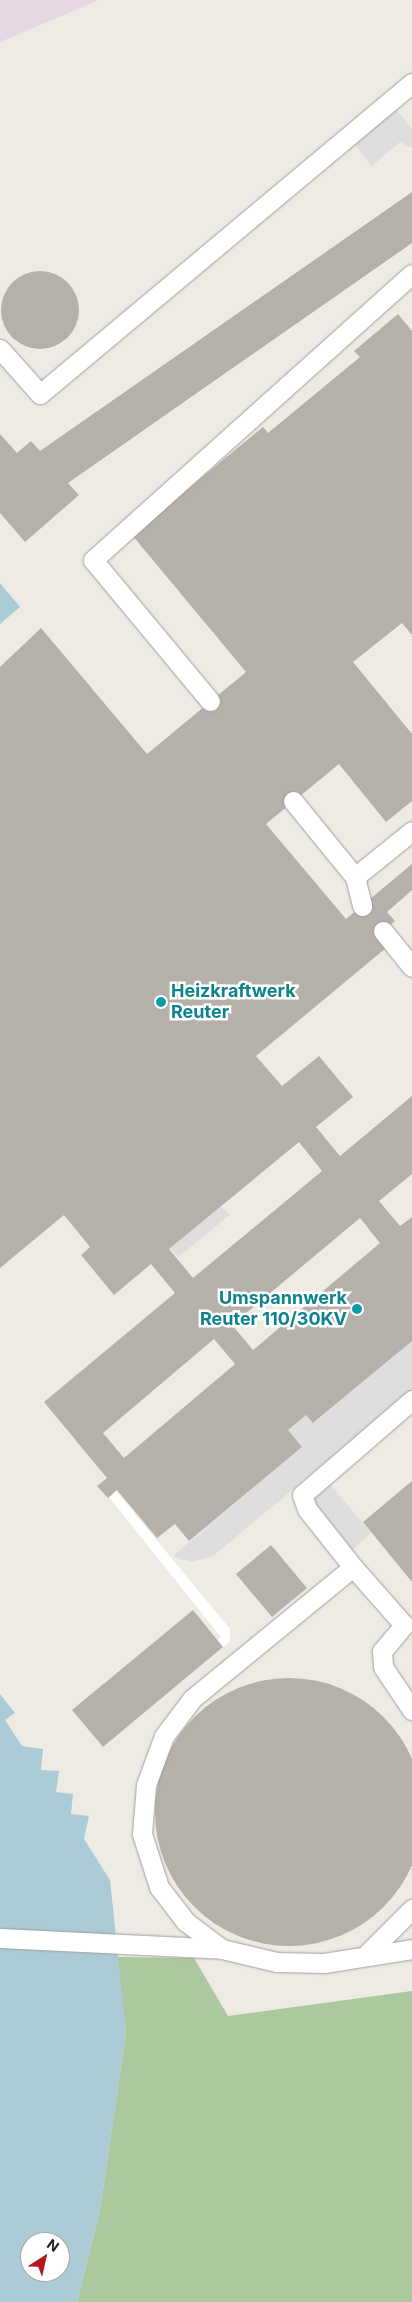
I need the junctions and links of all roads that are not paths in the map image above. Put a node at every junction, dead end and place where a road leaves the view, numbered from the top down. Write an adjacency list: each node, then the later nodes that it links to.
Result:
1 (412, 83): 3 (lane)
2 (412, 274): 4 (lane)
3 (0, 349)
4 (210, 701)
5 (293, 802): 7 (lane)
6 (412, 831): 7 (lane)
7 (355, 877): 8 (lane)
8 (362, 906)
9 (382, 932): 10 (lane)
10 (412, 967)
11 (412, 1400): 12 (lane)
12 (352, 1567): 13 (lane); 17 (lane)
13 (408, 1621): 14 (lane)
14 (412, 1710)
15 (412, 1909): 19 (lane)
16 (0, 1938): 17 (lane)
17 (222, 1949): 19 (lane)
18 (412, 1949): 19 (lane)
19 (367, 1954)

